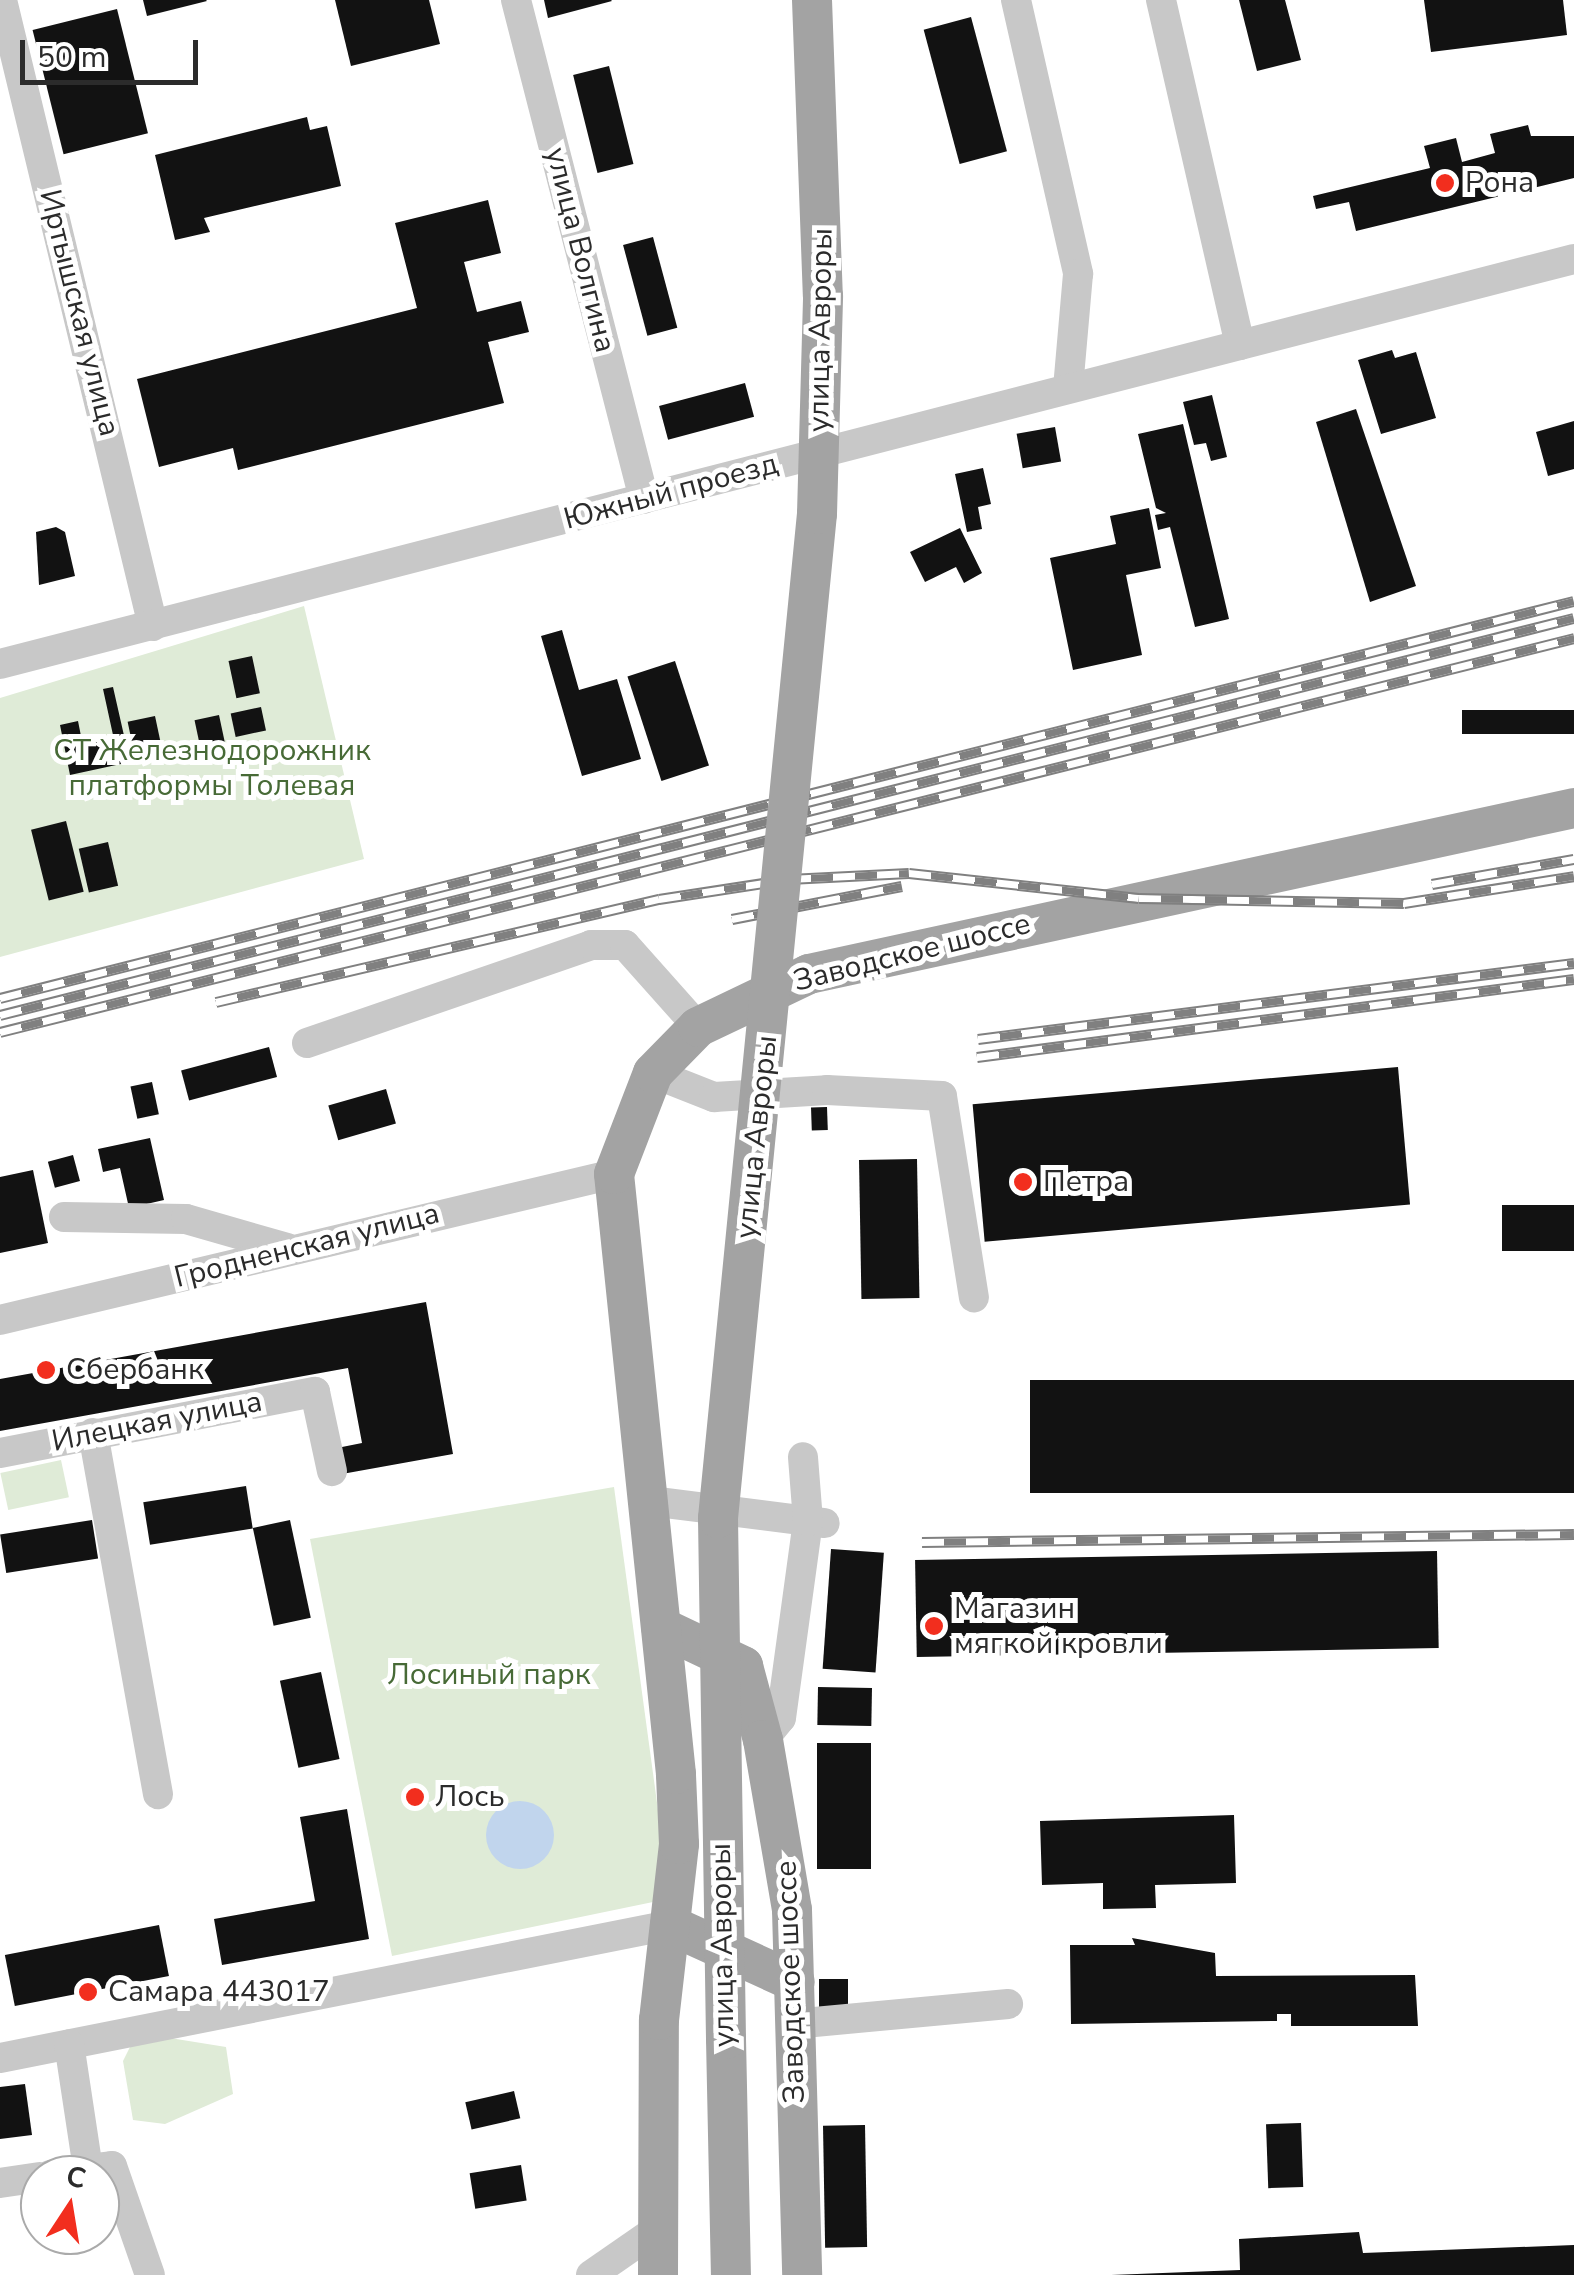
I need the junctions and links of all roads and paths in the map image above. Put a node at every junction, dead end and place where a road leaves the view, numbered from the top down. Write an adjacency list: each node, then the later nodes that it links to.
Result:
1 (2, 0): 10 (street, Иртышская улица)
2 (516, 0): 9 (street, улица Волгина)
3 (812, 0): 42 (main road, улица Авроры, bridge)
4 (1016, 0): 8 (street)
5 (1161, 0): 7 (street)
6 (1574, 260): 7 (street, Южный проезд)
7 (1240, 346): 8 (street, Южный проезд)
8 (1068, 390): 9 (street, Южный проезд)
9 (644, 499): 10 (street, Южный проезд)
10 (154, 626): 11 (street, Южный проезд)
11 (0, 664)
12 (1574, 808): 13 (main road, Заводское шоссе)
13 (698, 1027): 14 (street); 15 (main road, Заводское шоссе)
14 (307, 1043)
15 (653, 1073): 16 (main road, Заводское шоссе); 19 (street)
16 (614, 1174): 18 (street, Гродненская улица); 25 (main road, Заводское шоссе)
17 (64, 1217): 18 (street)
18 (291, 1250): 20 (street, Гродненская улица)
19 (974, 1297)
20 (0, 1320)
21 (93, 1433): 22 (street, Илецкая улица); 24 (street, Илецкая улица); 29 (street)
22 (0, 1453)
23 (803, 1457): 26 (street)
24 (332, 1472)
25 (650, 1501): 26 (street); 27 (main road, Заводское шоссе)
26 (816, 1522): 28 (street)
27 (660, 1627): 28 (main road, Заводское шоссе); 30 (main road, Заводское шоссе)
28 (763, 1740): 31 (main road, Заводское шоссе)
29 (158, 1794)
30 (670, 1924): 31 (main road); 34 (street); 38 (main road, Заводское шоссе)
31 (795, 1982): 33 (main road, Заводское шоссе)
32 (1008, 2004): 33 (street)
33 (793, 2024): 43 (main road, Заводское шоссе)
34 (69, 2044): 35 (street); 36 (street)
35 (0, 2058)
36 (86, 2155)
37 (120, 2189): 39 (street)
38 (659, 2228): 40 (street); 41 (main road, Заводское шоссе)
39 (150, 2275)
40 (591, 2275)
41 (658, 2275)
42 (731, 2275)
43 (802, 2275)

